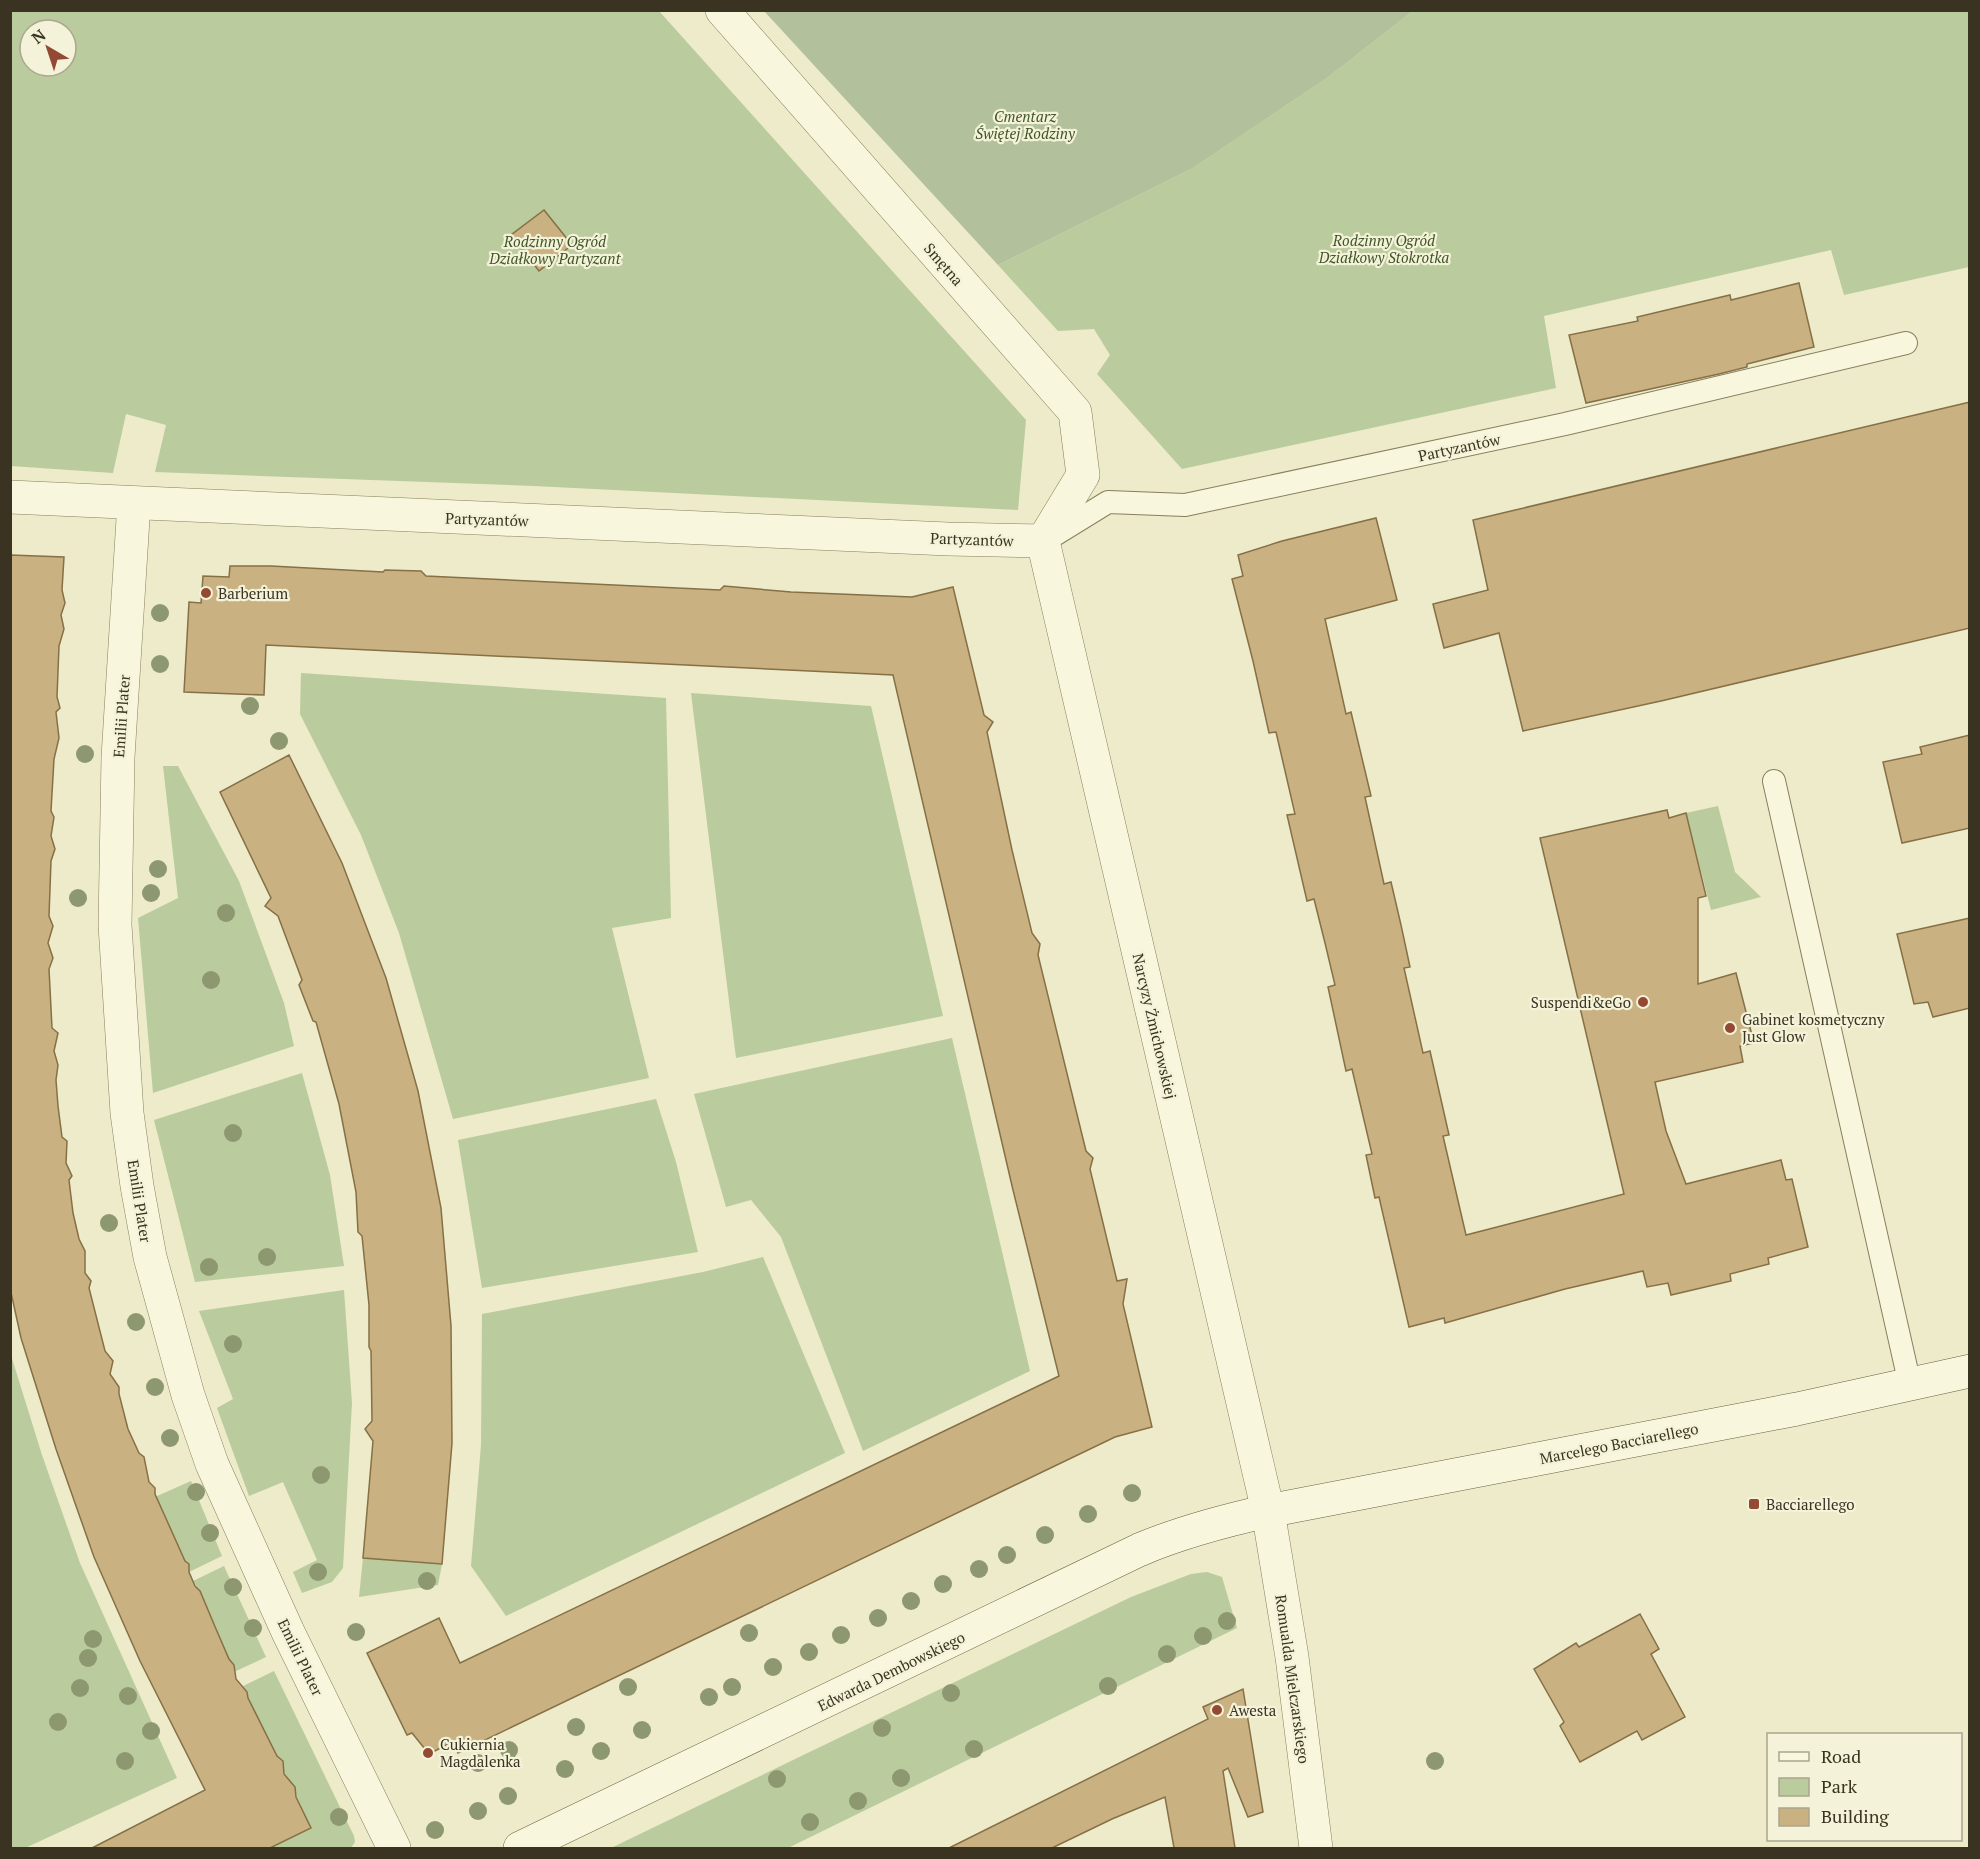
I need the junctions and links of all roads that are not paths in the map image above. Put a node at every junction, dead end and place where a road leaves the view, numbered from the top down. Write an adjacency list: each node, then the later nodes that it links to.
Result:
1 (722, 10): 5 (street, Smętna)
2 (1906, 342): 5 (lane, Partyzantów)
3 (10, 497): 4 (street, Partyzantów)
4 (134, 504): 5 (street, Partyzantów); 10 (street, Emilii Plater)
5 (1043, 541): 9 (street, Narcyzy Żmichowskiej)
6 (1774, 781): 8 (lane)
7 (1970, 1371): 8 (street, Marcelego Bacciarellego)
8 (1910, 1385): 9 (street, Marcelego Bacciarellego)
9 (1268, 1511): 11 (street, Edwarda Dembowskiego); 12 (street, Romualda Mielczarskiego)
10 (394, 1848)
11 (520, 1848)
12 (1316, 1848)

